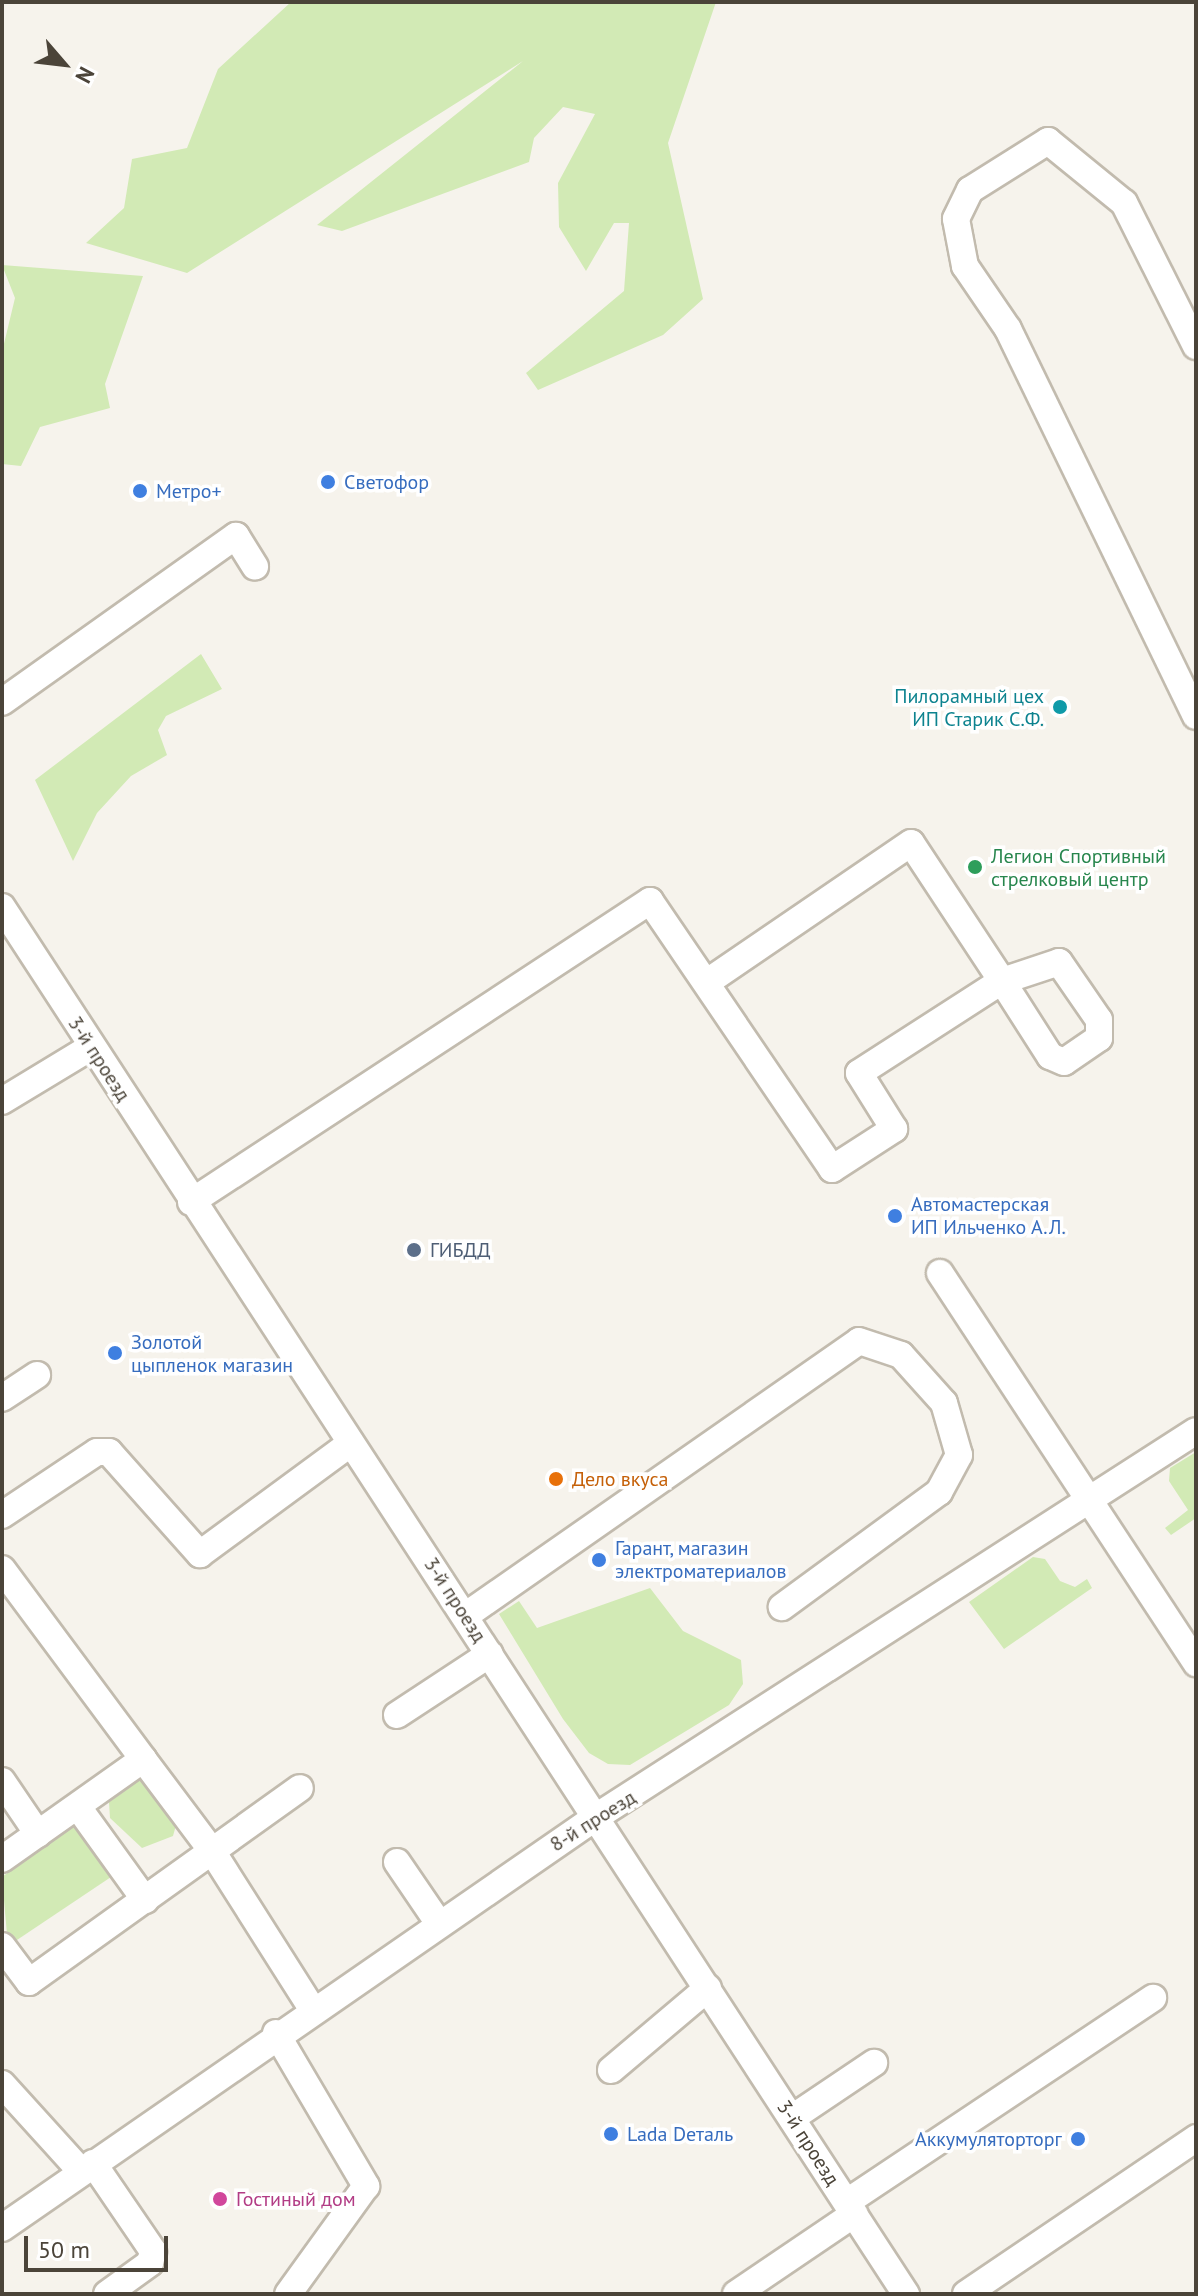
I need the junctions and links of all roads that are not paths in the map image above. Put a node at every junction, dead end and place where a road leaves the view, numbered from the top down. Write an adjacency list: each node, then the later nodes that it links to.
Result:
1 (1196, 346): 4 (street)
2 (255, 567): 3 (street)
3 (2, 702)
4 (1196, 716)
5 (2, 907): 7 (street, 3-й проезд)
6 (710, 980): 6 (street); 9 (street)
7 (91, 1047): 8 (street); 9 (street, 3-й проезд)
8 (2, 1101)
9 (191, 1202): 14 (street, 3-й проезд)
10 (940, 1273): 15 (street)
11 (37, 1375): 12 (street)
12 (2, 1398)
13 (1196, 1431): 15 (street, 8-й проезд)
14 (351, 1443): 16 (street); 19 (street, 3-й проезд)
15 (1089, 1502): 21 (street); 27 (street, 8-й проезд)
16 (2, 1515)
17 (2, 1569): 23 (street)
18 (782, 1607): 19 (street)
19 (465, 1616): 20 (street, 3-й проезд)
20 (490, 1654): 22 (street); 27 (street, 3-й проезд)
21 (1196, 1663)
22 (397, 1715)
23 (143, 1759): 26 (street); 29 (street)
24 (2, 1781): 28 (street)
25 (300, 1788): 29 (street)
26 (78, 1807): 28 (street); 32 (street)
27 (596, 1817): 33 (street, 8-й проезд); 35 (street, 3-й проезд)
28 (38, 1834): 30 (street)
29 (212, 1851): 32 (street); 37 (street)
30 (2, 1859)
31 (397, 1862): 33 (street)
32 (145, 1900): 34 (street)
33 (438, 1922): 37 (street, 8-й проезд)
34 (2, 1946)
35 (708, 1988): 40 (street); 42 (street, 3-й проезд)
36 (1153, 1998): 45 (street)
37 (311, 2007): 38 (street, 8-й проезд)
38 (276, 2033): 44 (street, 8-й проезд); 48 (street)
39 (874, 2063): 42 (street)
40 (611, 2070)
41 (2, 2084): 44 (street)
42 (792, 2118): 45 (street, 3-й проезд)
43 (1196, 2138): 51 (street)
44 (87, 2167): 46 (street, 8-й проезд); 47 (street)
45 (850, 2208): 49 (street); 50 (street, 3-й проезд)
46 (2, 2228)
47 (107, 2294)
48 (288, 2294)
49 (736, 2294)
50 (906, 2294)
51 (966, 2294)

